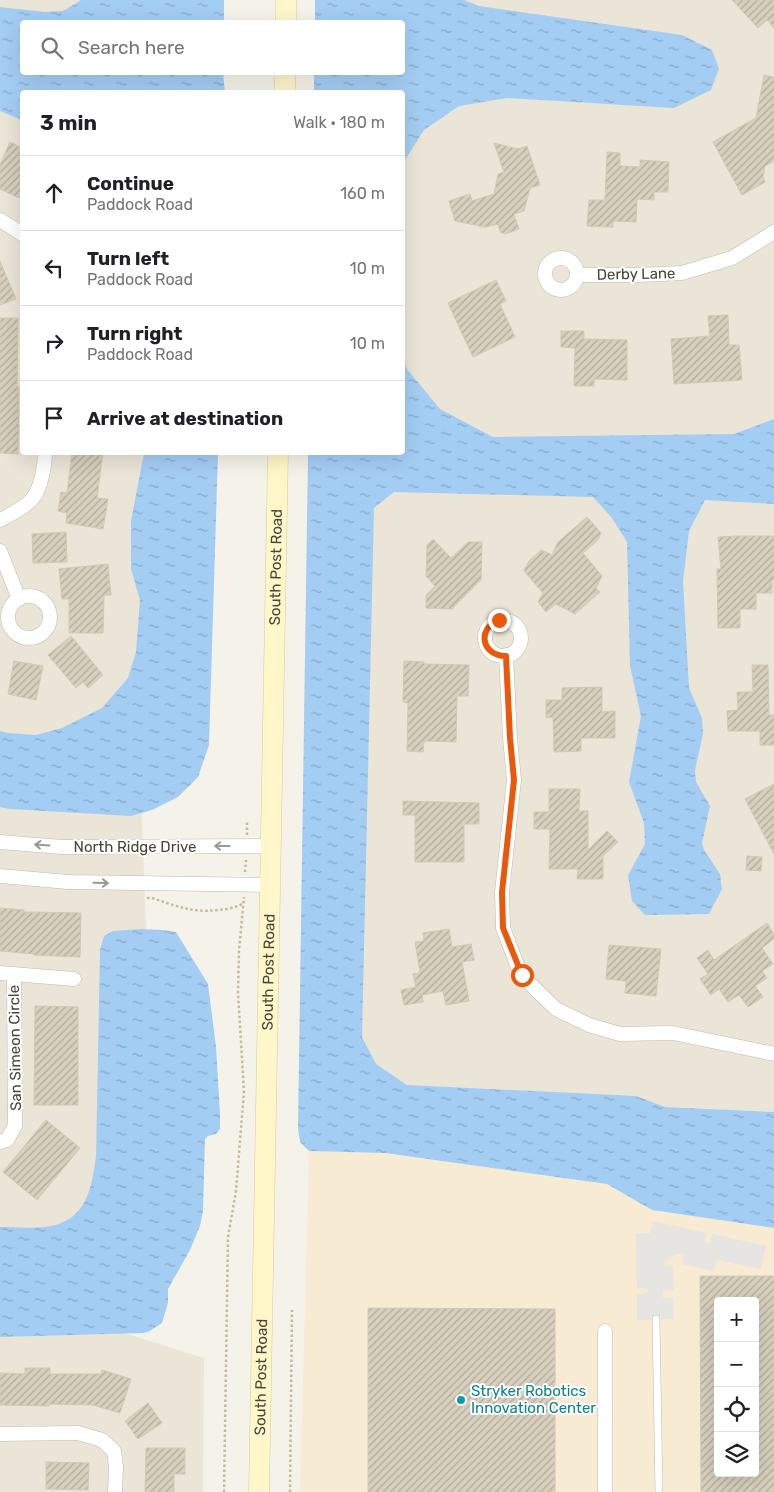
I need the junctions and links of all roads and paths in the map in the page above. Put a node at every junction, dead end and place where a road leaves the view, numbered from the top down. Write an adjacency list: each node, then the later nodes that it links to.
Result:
1 (286, 0): 2 (street)
2 (286, 20)
3 (285, 75): 4 (street)
4 (285, 90)
5 (0, 220): 7 (street)
6 (774, 232): 8 (street, Derby Lane)
7 (20, 233)
8 (578, 275)
9 (44, 455): 11 (street)
10 (278, 455): 18 (street, South Post Road)
11 (0, 520)
12 (0, 552): 13 (street)
13 (19, 599)
14 (506, 656): 26 (street)
15 (247, 822): 17 (path)
16 (0, 842): 17 (street, North Ridge Drive, one-way to 16)
17 (246, 846): 18 (street, North Ridge Drive); 20 (path)
18 (271, 846): 21 (street, South Post Road)
19 (0, 876): 20 (street, one-way to 20)
20 (245, 884): 21 (street); 23 (path)
21 (270, 885): 34 (street, South Post Road)
22 (144, 898): 23 (path)
23 (244, 903): 33 (path)
24 (7, 974): 25 (street, San Simeon Circle); 27 (street, San Simeon Circle)
25 (74, 980)
26 (774, 1054)
27 (0, 1142)
28 (292, 1310): 35 (path)
29 (656, 1319): 37 (lane)
30 (605, 1331): 36 (street)
31 (0, 1434): 32 (street)
32 (115, 1492)
33 (224, 1492)
34 (259, 1492)
35 (290, 1492)
36 (605, 1492)
37 (659, 1492)

